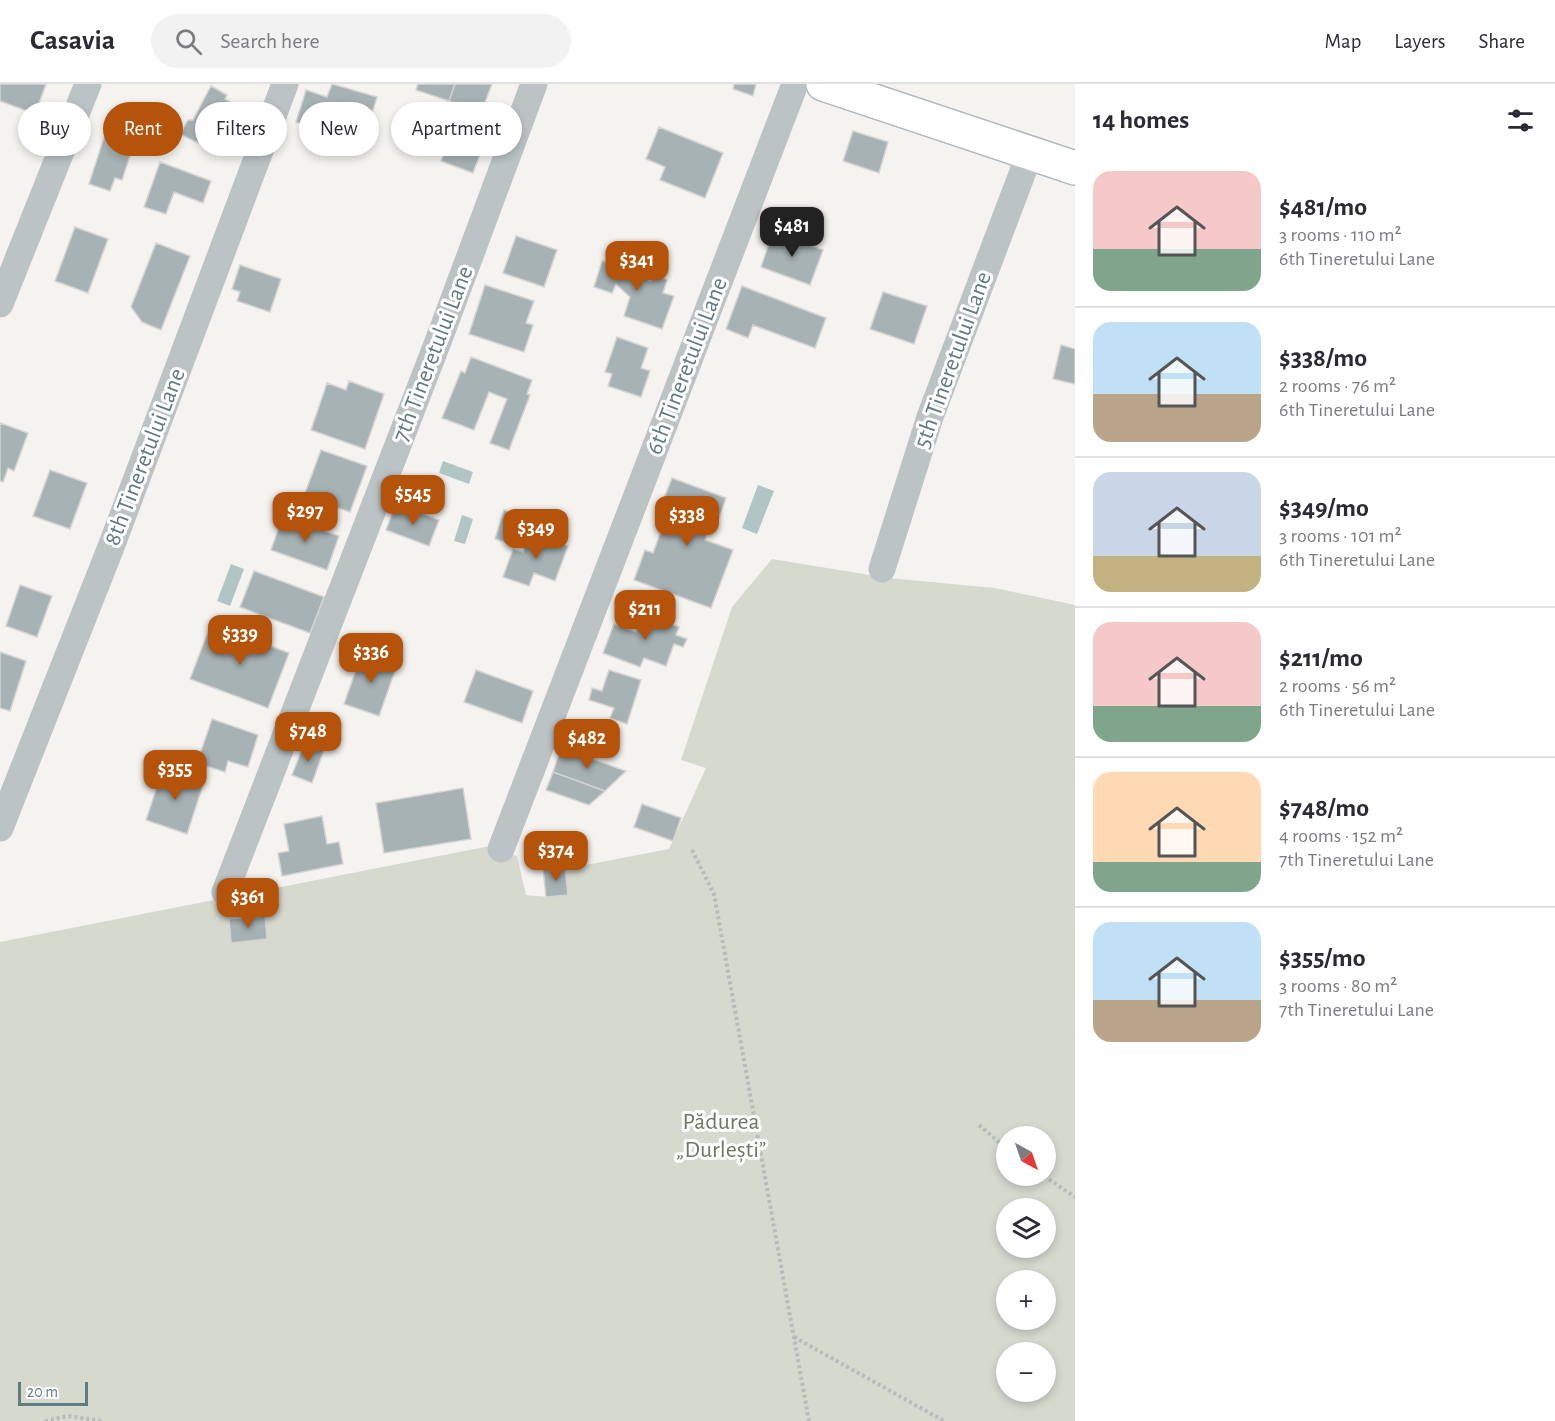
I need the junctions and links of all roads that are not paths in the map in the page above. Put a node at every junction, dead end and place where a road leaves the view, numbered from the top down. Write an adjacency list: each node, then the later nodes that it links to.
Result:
1 (88, 84): 8 (street)
2 (285, 84): 10 (street, 8th Tineretului Lane)
3 (534, 84): 12 (street, 7th Tineretului Lane)
4 (795, 84): 11 (street, 6th Tineretului Lane)
5 (823, 84): 6 (street)
6 (1030, 153): 7 (street); 9 (street, 5th Tineretului Lane)
7 (1075, 168)
8 (0, 304)
9 (882, 568)
10 (0, 828)
11 (501, 849)
12 (225, 892)

